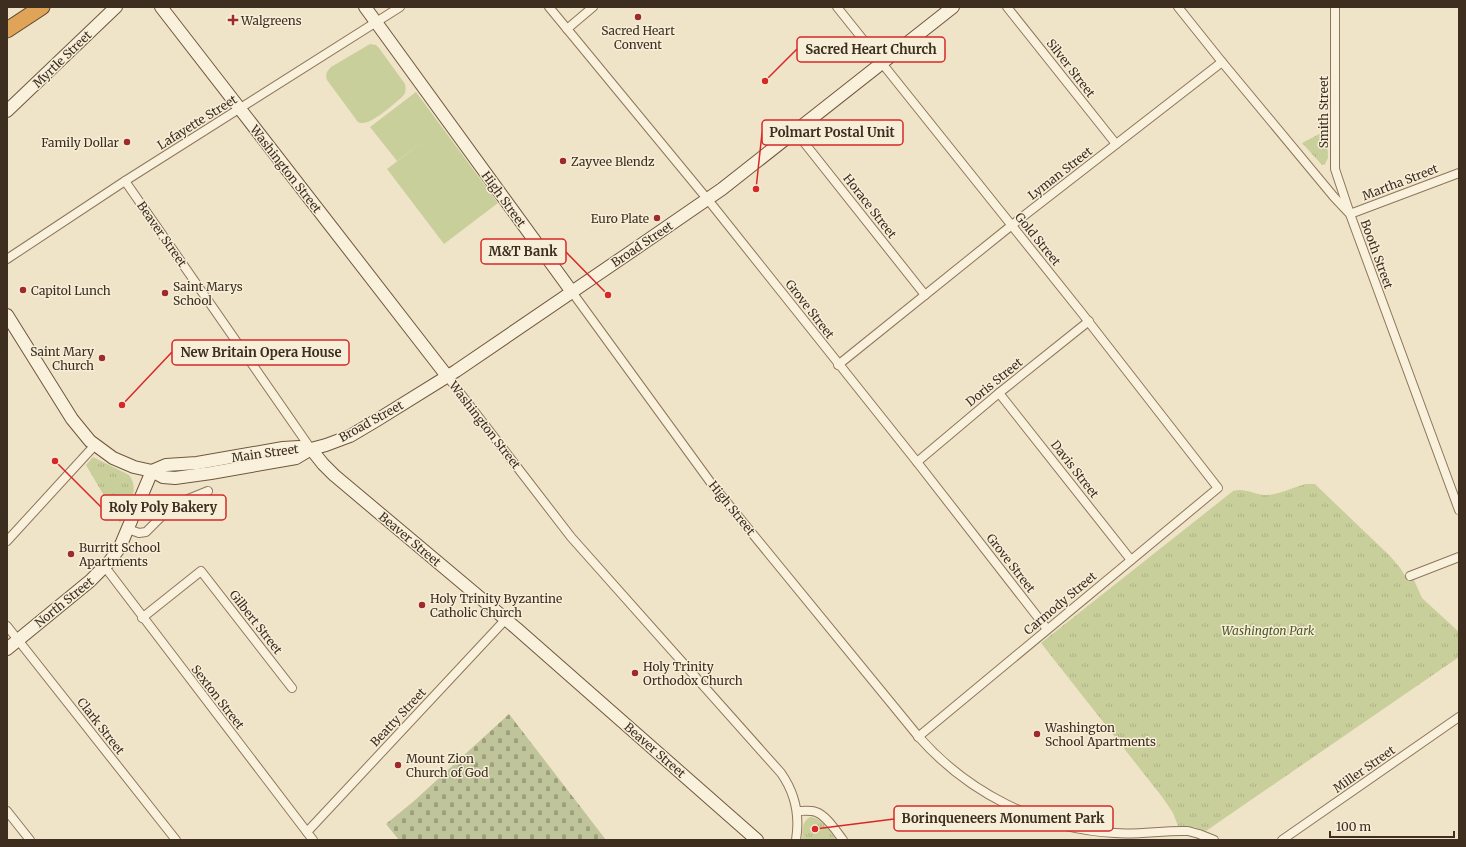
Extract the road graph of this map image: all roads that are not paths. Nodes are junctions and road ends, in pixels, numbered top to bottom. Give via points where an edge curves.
1 (42, 7) edge
2 (116, 7) edge
3 (162, 7) edge
4 (365, 7) edge
5 (400, 7) edge
6 (549, 7) edge
7 (593, 7) edge
8 (838, 7) edge
9 (953, 7) edge
10 (1007, 7) edge
11 (1178, 7) edge
12 (1335, 7) edge
13 (376, 22) junction
14 (567, 28) junction
15 (7, 30) edge
16 (882, 62) junction
17 (1222, 62) junction
18 (240, 108) junction
19 (7, 111) edge
20 (795, 131) junction
21 (1116, 144) junction
22 (1459, 173) edge
23 (125, 181) junction
24 (708, 199) junction
25 (1350, 214) junction
26 (1012, 225) junction
27 (7, 259) edge
28 (572, 292) junction
29 (926, 295) junction
30 (7, 315) edge
31 (1088, 321) junction
32 (838, 365) junction
33 (447, 376) junction
34 (999, 393) junction
35 (95, 445) junction
36 (311, 449) junction
37 (917, 462) junction
38 (152, 471) junction
39 (1218, 488) joint
40 (208, 491) dead end
41 (1459, 510) edge
42 (128, 529) junction
43 (7, 541) edge
44 (1459, 557) edge
45 (1131, 560) junction
46 (105, 567) junction
47 (1410, 576) dead end
48 (142, 618) junction
49 (506, 619) junction
50 (7, 626) edge
51 (1047, 629) junction
52 (18, 640) junction
53 (7, 649) edge
54 (292, 688) dead end
55 (1459, 717) edge
56 (918, 736) junction
57 (7, 811) edge
58 (796, 811) junction
59 (307, 832) junction
60 (30, 840) edge
61 (176, 840) edge
62 (313, 840) edge
63 (757, 840) edge
64 (796, 840) edge
65 (843, 840) edge
66 (1214, 840) edge
67 (1282, 840) edge

1 - 15 highway
2 - 19 main road, Myrtle Street
3 - 18 main road, Washington Street
4 - 13 main road, High Street
5 - 13 street, Lafayette Street
6 - 14 street, Grove Street
7 - 14 street
8 - 16 street, Gold Street
9 - 16 main road, Broad Street
10 - 21 street, Silver Street
11 - 17 street, Booth Street
12 - 25 street, Smith Street via 1335,169
13 - 18 street, Lafayette Street
13 - 28 main road, High Street
14 - 24 street, Grove Street
16 - 20 main road, Broad Street
16 - 26 street, Gold Street
17 - 21 street, Lyman Street
17 - 25 street, Booth Street
18 - 23 street, Lafayette Street
18 - 33 main road, Washington Street
20 - 24 main road, Broad Street
20 - 29 street, Horace Street
21 - 26 street, Lyman Street
22 - 25 street, Martha Street
23 - 27 street, Lafayette Street
23 - 36 street, Beaver Street
24 - 28 main road, Broad Street
24 - 32 street, Grove Street
25 - 41 street, Booth Street
26 - 29 street, Lyman Street
26 - 31 street, Gold Street
28 - 33 main road, Broad Street
28 - 56 street, High Street via 709,479
29 - 32 street, Lyman Street
30 - 35 main road, Main Street via 72,420
31 - 34 street, Doris Street
31 - 39 street, Gold Street
32 - 37 street, Grove Street
33 - 36 main road, Broad Street via 353,434
33 - 58 street, Washington Street via 572,537 774,763 790,786
34 - 37 street, Doris Street
34 - 45 street, Davis Street
35 - 38 main road, Main Street via 118,460
35 - 43 street
36 - 38 main road, Main Street via 290,459 194,476 168,478
36 - 49 main road, Beaver Street via 334,475
37 - 51 street, Grove Street
38 - 42 main road, North Street
39 - 45 street, Carmody Street
40 - 42 street via 173,506 146,532
42 - 46 main road, North Street via 118,551
44 - 47 street
45 - 51 street, Carmody Street
46 - 48 street, Sexton Street
46 - 52 main road, North Street
48 - 54 street, Gilbert Street via 201,571
48 - 59 street, Sexton Street
49 - 59 street, Beatty Street
49 - 63 main road, Beaver Street
50 - 52 street, Clark Street
51 - 56 street, Carmody Street
52 - 53 main road, North Street
52 - 61 street, Clark Street
55 - 67 street, Miller Street
56 - 66 street, High Street via 943,762 972,785 1000,802 1042,819 1102,832 1188,831
57 - 60 street
58 - 64 street, Washington Street
58 - 65 street via 820,814
59 - 62 street, Sexton Street

